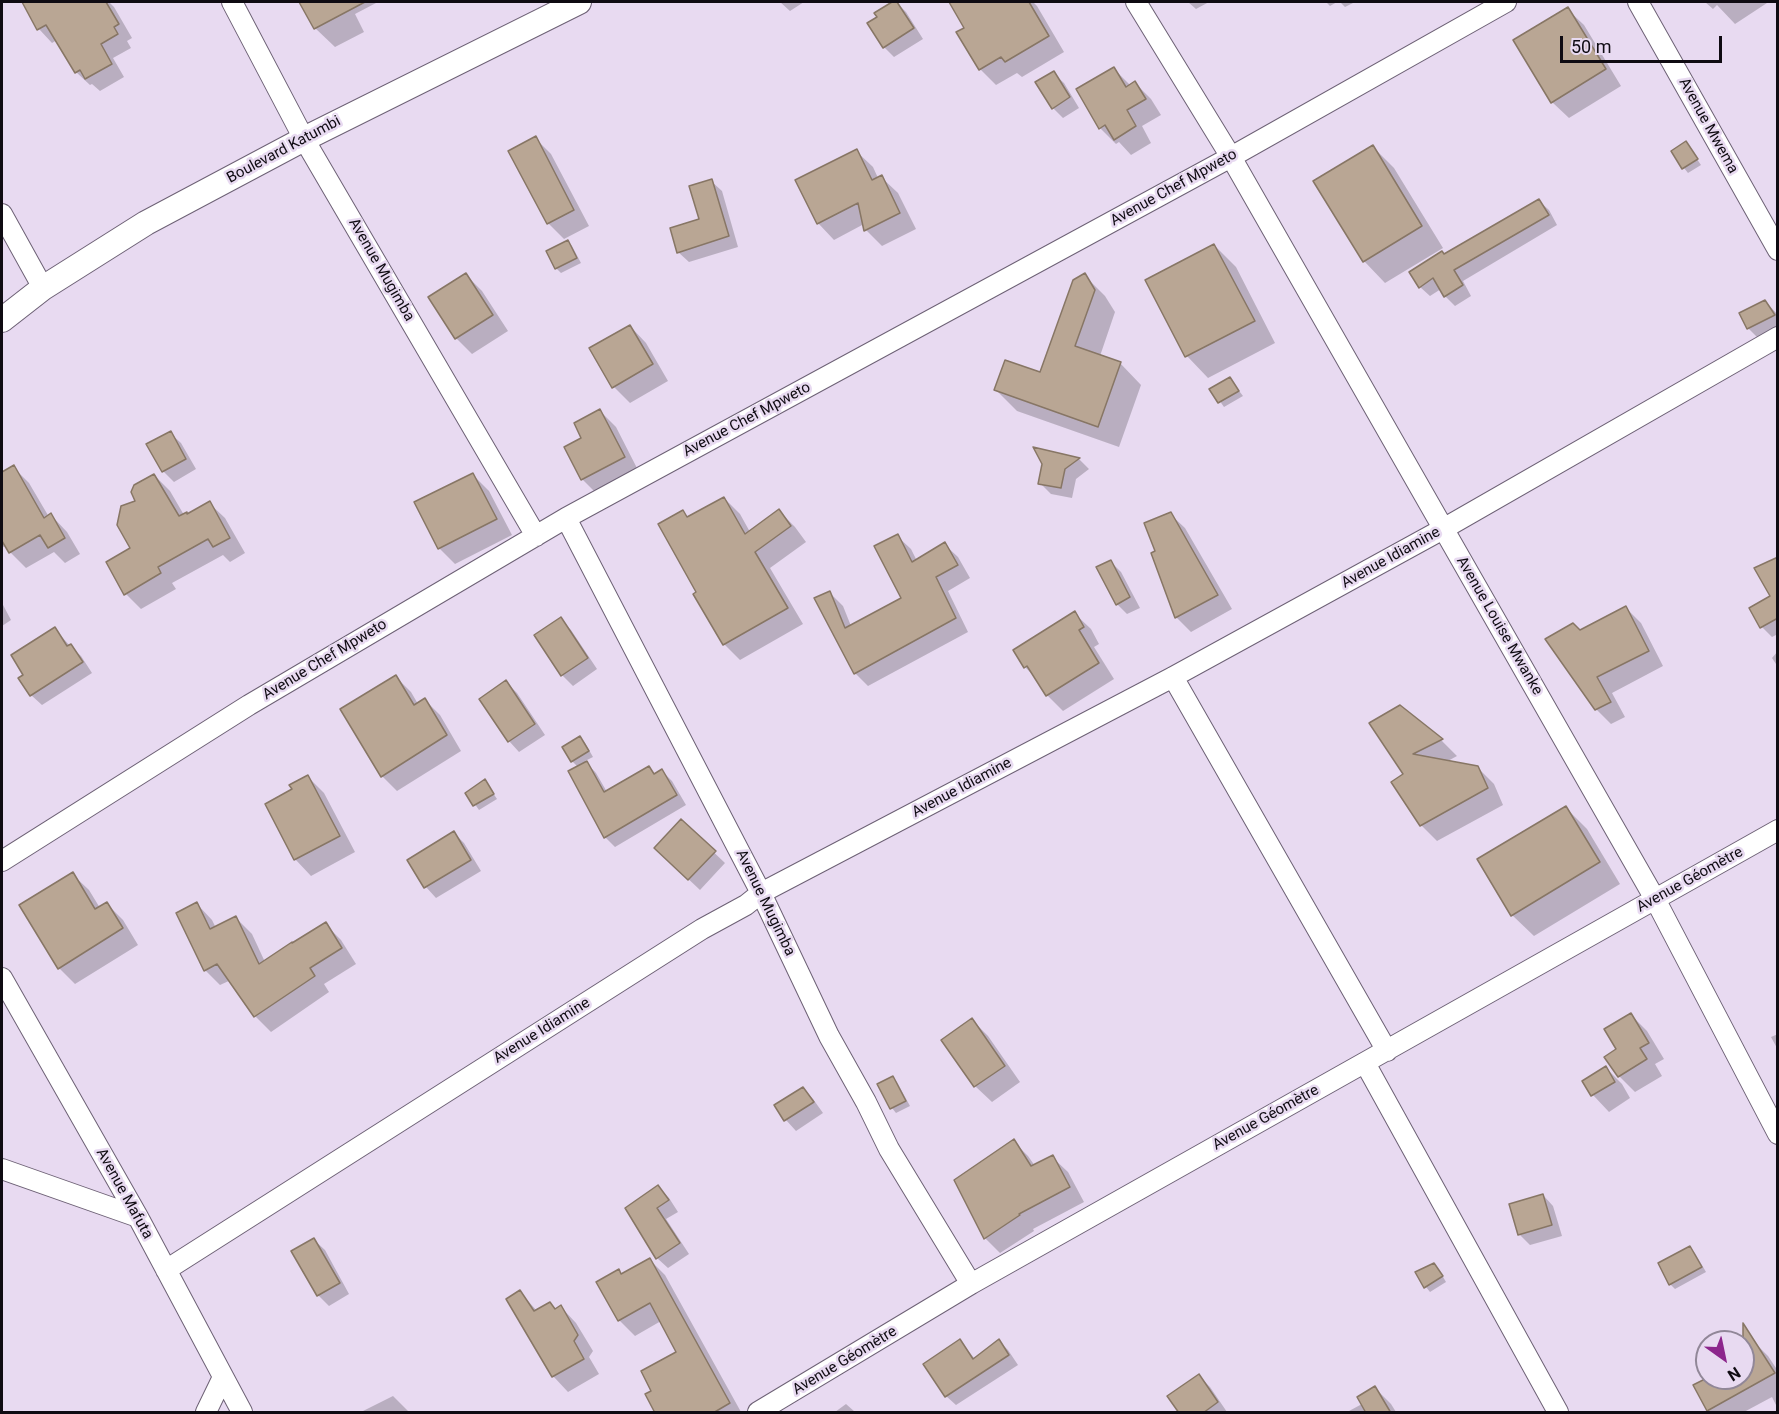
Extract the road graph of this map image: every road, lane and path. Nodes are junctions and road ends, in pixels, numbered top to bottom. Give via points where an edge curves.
1 (232, 2) edge
2 (579, 2) edge
3 (1136, 2) edge
4 (1506, 2) edge
5 (1638, 2) edge
6 (304, 139) junction
7 (1231, 158) junction
8 (2, 214) edge
9 (1778, 250) edge
10 (43, 288) junction
11 (2, 320) edge
12 (1778, 337) edge
13 (566, 518) junction
14 (1443, 529) junction
15 (536, 536) junction
16 (1173, 677) junction
17 (1778, 830) edge
18 (2, 861) edge
19 (761, 893) junction
20 (1655, 899) junction
21 (2, 978) edge
22 (1387, 1051) junction
23 (1365, 1063) junction
24 (1778, 1134) edge
25 (2, 1169) edge
26 (138, 1217) junction
27 (166, 1270) junction
28 (971, 1284) junction
29 (223, 1377) junction
30 (206, 1413) edge
31 (242, 1413) edge
32 (758, 1413) edge
33 (1558, 1413) edge

1 - 6 street, Avenue Mugimba
2 - 6 street, Boulevard Katumbi
3 - 7 street, Avenue Louise Mwanke
4 - 7 street, Avenue Chef Mpweto
5 - 9 street, Avenue Mwema
6 - 10 street, Boulevard Katumbi via 146,223
6 - 15 street, Avenue Mugimba
7 - 13 street, Avenue Chef Mpweto
7 - 14 street, Avenue Louise Mwanke
8 - 10 street
10 - 11 street, Boulevard Katumbi
12 - 14 street, Avenue Idiamine
13 - 15 street, Avenue Chef Mpweto
13 - 19 street, Avenue Mugimba
14 - 16 street, Avenue Idiamine
14 - 20 street, Avenue Louise Mwanke
15 - 18 street, Avenue Chef Mpweto via 249,705
16 - 19 street, Avenue Idiamine
16 - 22 street
17 - 20 street, Avenue Géomètre
19 - 27 street, Avenue Idiamine
19 - 28 street, Avenue Mugimba via 829,1036 889,1149
20 - 22 street, Avenue Géomètre
20 - 24 street, Avenue Louise Mwanke
21 - 26 street, Avenue Mafuta
22 - 23 street, Avenue Géomètre
23 - 28 street, Avenue Géomètre
23 - 33 street
25 - 26 street
26 - 27 street, Avenue Mafuta
27 - 29 street, Avenue Mafuta
28 - 32 street, Avenue Géomètre
29 - 30 street
29 - 31 street, Avenue Mafuta

